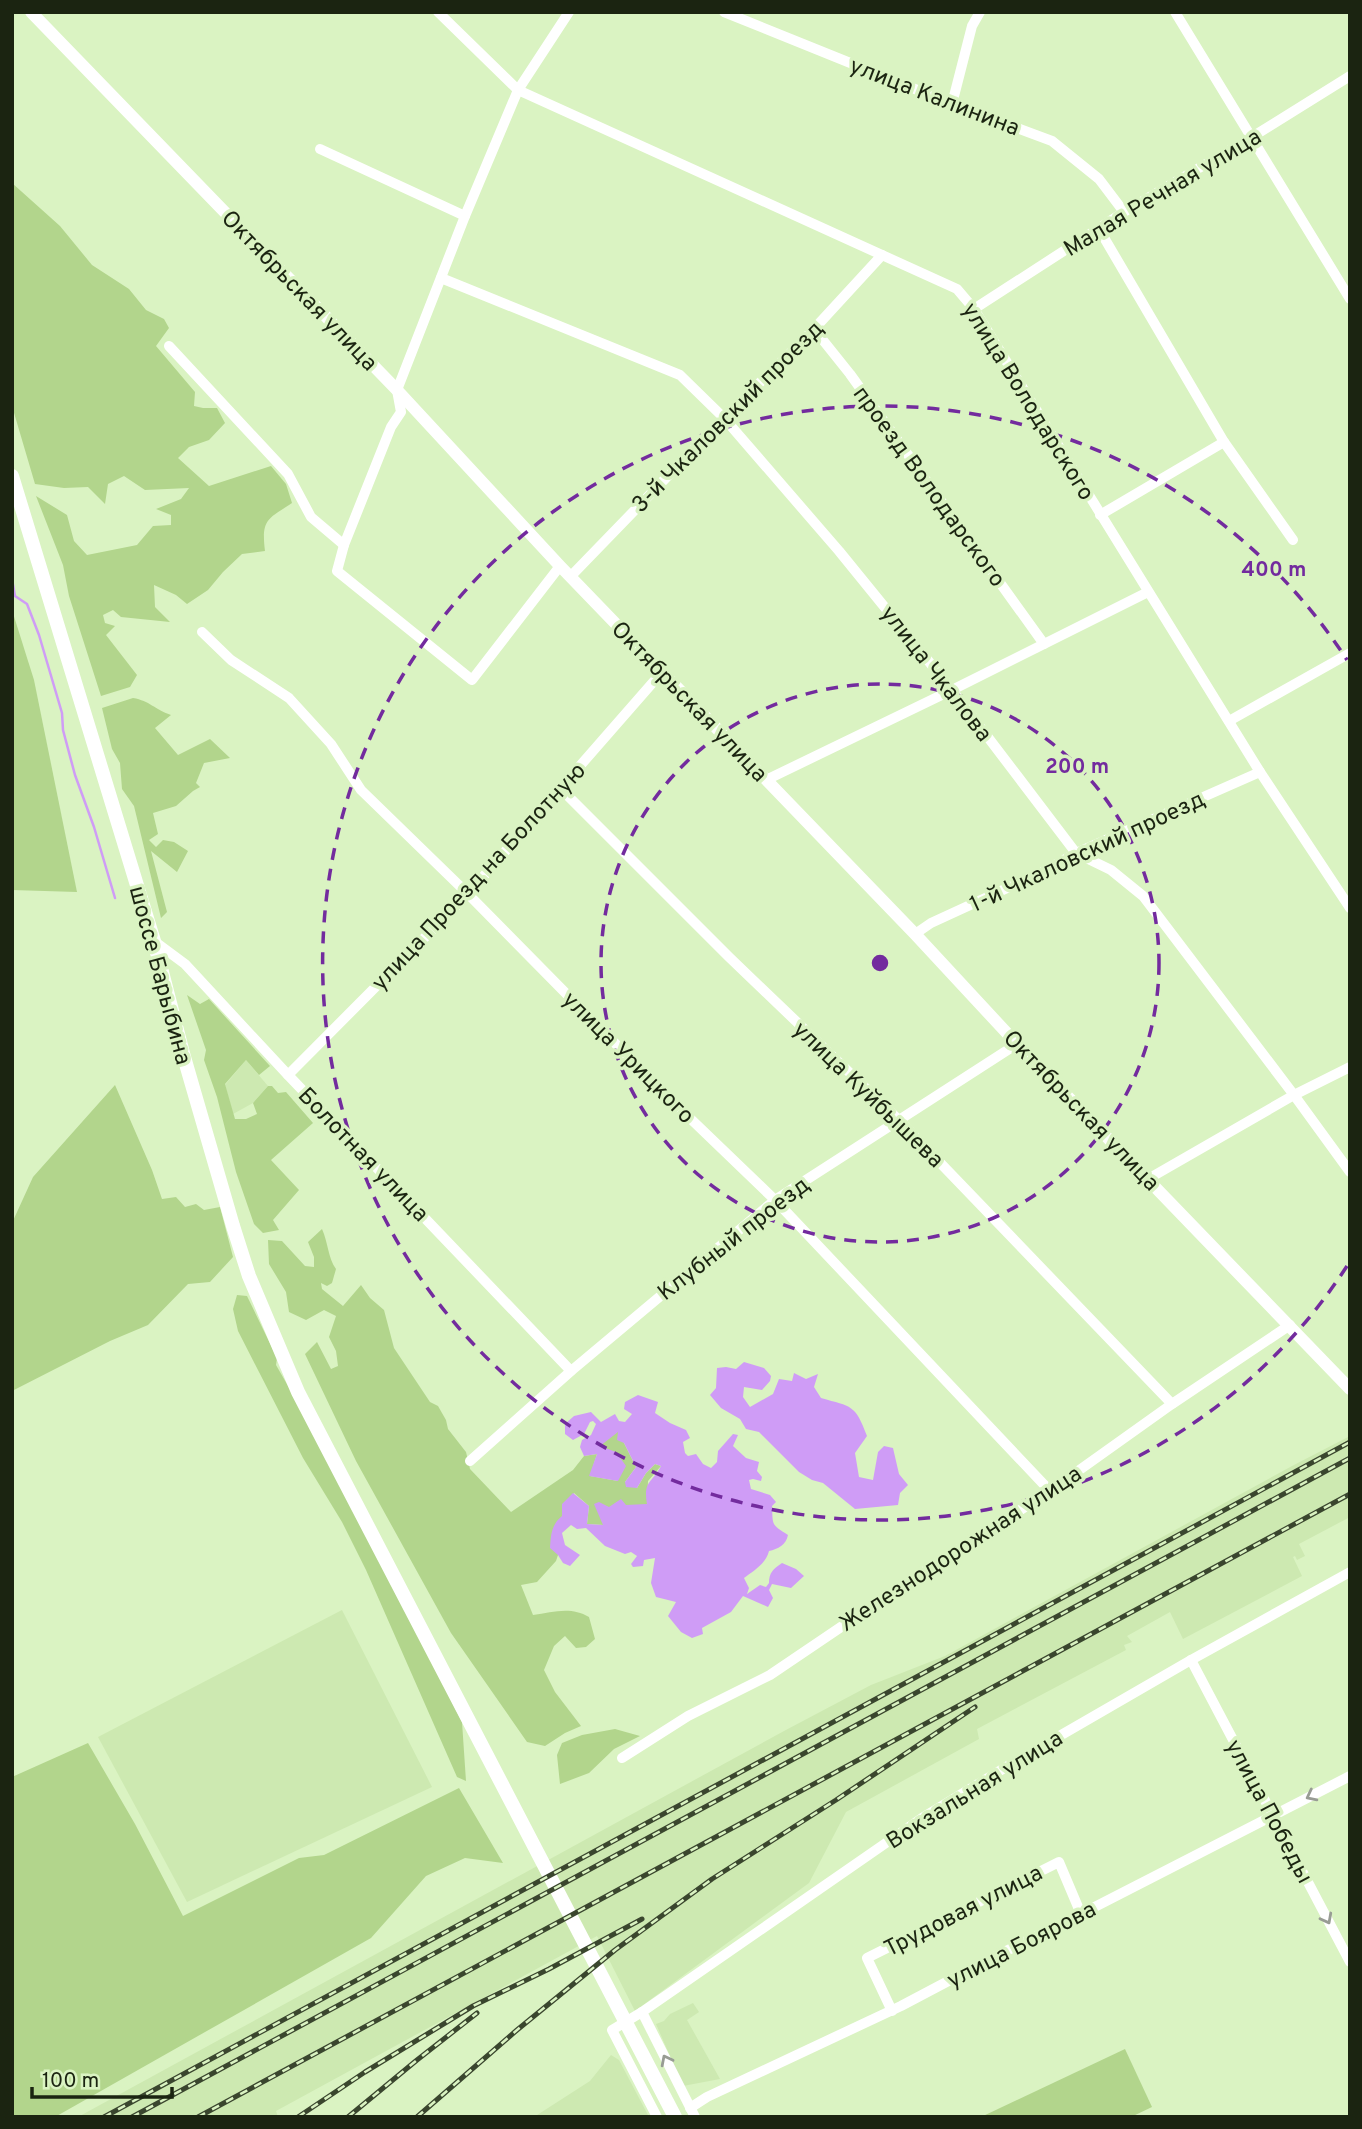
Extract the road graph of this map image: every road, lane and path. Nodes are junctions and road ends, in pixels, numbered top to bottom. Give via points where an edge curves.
1 (31, 12) edge
2 (438, 12) edge
3 (569, 12) edge
4 (724, 12) edge
5 (979, 12) edge
6 (1175, 12) edge
7 (1350, 76) edge
8 (518, 90) junction
9 (952, 104) junction
10 (1252, 137) junction
11 (320, 149) dead end
12 (1124, 212) junction
13 (465, 216) junction
14 (1099, 229) junction
15 (882, 255) junction
16 (441, 278) junction
17 (1350, 299) edge
18 (974, 309) junction
19 (814, 329) junction
20 (169, 346) dead end
21 (397, 390) junction
22 (724, 418) junction
23 (1224, 442) junction
24 (12, 476) edge
25 (1100, 514) junction
26 (1293, 540) dead end
27 (344, 545) junction
28 (560, 566) junction
29 (571, 576) junction
30 (1148, 592) junction
31 (202, 632) dead end
32 (1044, 644) junction
33 (1350, 653) edge
34 (662, 672) junction
35 (953, 690) junction
36 (1229, 721) junction
37 (1260, 772) junction
38 (766, 780) junction
39 (561, 789) junction
40 (1076, 853) junction
41 (468, 894) junction
42 (1350, 908) edge
43 (915, 934) junction
44 (154, 941) junction
45 (1017, 1044) junction
46 (1350, 1067) edge
47 (288, 1075) junction
48 (1294, 1095) junction
49 (898, 1119) junction
50 (1350, 1172) edge
51 (1148, 1179) junction
52 (775, 1200) junction
53 (1290, 1325) junction
54 (571, 1371) junction
55 (1350, 1389) edge
56 (1172, 1404) junction
57 (470, 1461) dead end
58 (1050, 1491) junction
59 (1350, 1572) edge
60 (1191, 1660) junction
61 (622, 1758) dead end
62 (1350, 1776) edge
63 (1273, 1815) junction
64 (1081, 1914) junction
65 (1350, 1962) edge
66 (892, 2011) junction
67 (642, 2012) junction
68 (693, 2112) edge
69 (657, 2117) edge
70 (675, 2117) edge

1 - 21 street, Октябрьская улица
2 - 8 street, улица Володарского
3 - 8 street
4 - 9 street, улица Калинина
5 - 9 street
6 - 10 street
7 - 10 street, Малая Речная улица
8 - 13 street
8 - 15 street, улица Володарского
9 - 12 street, улица Калинина via 1052,141 1099,178
10 - 12 street, Малая Речная улица
10 - 17 street
11 - 13 street
12 - 14 street, Малая Речная улица
13 - 16 street
14 - 18 street, Малая Речная улица
14 - 23 street
15 - 18 street, улица Володарского via 957,289
15 - 19 street, 3-й Чкаловский проезд
16 - 21 street
16 - 22 street, улица Чкалова via 680,375
18 - 25 street, улица Володарского
19 - 22 street, 3-й Чкаловский проезд
19 - 32 street, проезд Володарского
20 - 27 street via 288,474 312,517
21 - 27 street via 401,412
21 - 28 street, Октябрьская улица
22 - 29 street, 3-й Чкаловский проезд
22 - 35 street, улица Чкалова
23 - 25 street
23 - 26 street
24 - 44 main road, шоссе Барыбина
25 - 30 street, улица Володарского
27 - 28 street via 337,571 472,680
28 - 29 street, Октябрьская улица
29 - 34 street, Октябрьская улица
30 - 32 street
30 - 36 street, улица Володарского
31 - 41 street, улица Урицкого via 231,660 289,698 331,744 360,790
32 - 35 street
33 - 36 street
34 - 38 street, Октябрьская улица
34 - 39 street, улица Проезд на Болотную
35 - 38 street
35 - 40 street, улица Чкалова
36 - 37 street, улица Володарского
37 - 40 street, 1-й Чкаловский проезд
37 - 42 street, улица Володарского
38 - 43 street, Октябрьская улица
39 - 41 street, улица Проезд на Болотную
39 - 49 street, улица Куйбышева
40 - 43 street, 1-й Чкаловский проезд
40 - 48 street, улица Чкалова via 1111,870 1143,896
41 - 47 street, улица Проезд на Болотную
41 - 52 street, улица Урицкого
43 - 45 street, Октябрьская улица
44 - 47 street, Болотная улица via 184,964
44 - 70 main road, шоссе Барыбина via 249,1276 298,1392
45 - 49 street, Клубный проезд
45 - 51 street, Октябрьская улица
46 - 48 street
47 - 54 street, Болотная улица
48 - 50 street, улица Чкалова
48 - 51 street
49 - 52 street, Клубный проезд
49 - 56 street, улица Куйбышева
51 - 53 street, Октябрьская улица
52 - 54 street, Клубный проезд
52 - 58 street, улица Урицкого
53 - 55 street, Октябрьская улица
53 - 56 street, Железнодорожная улица
54 - 57 street, Клубный проезд
56 - 58 street, Железнодорожная улица
58 - 61 street, Железнодорожная улица via 770,1675 688,1716
59 - 60 street, Вокзальная улица
60 - 63 street, улица Победы
60 - 67 street, Вокзальная улица via 922,1818
62 -> 63 street, улица Боярова
63 - 64 street, улица Боярова
63 -> 65 street, улица Победы
64 - 66 street, улица Боярова
64 - 66 street, Трудовая улица via 1059,1862 867,1958
66 - 68 street, улица Боярова via 707,2097
68 -> 67 street
67 - 69 street, Вокзальная улица via 612,2029

